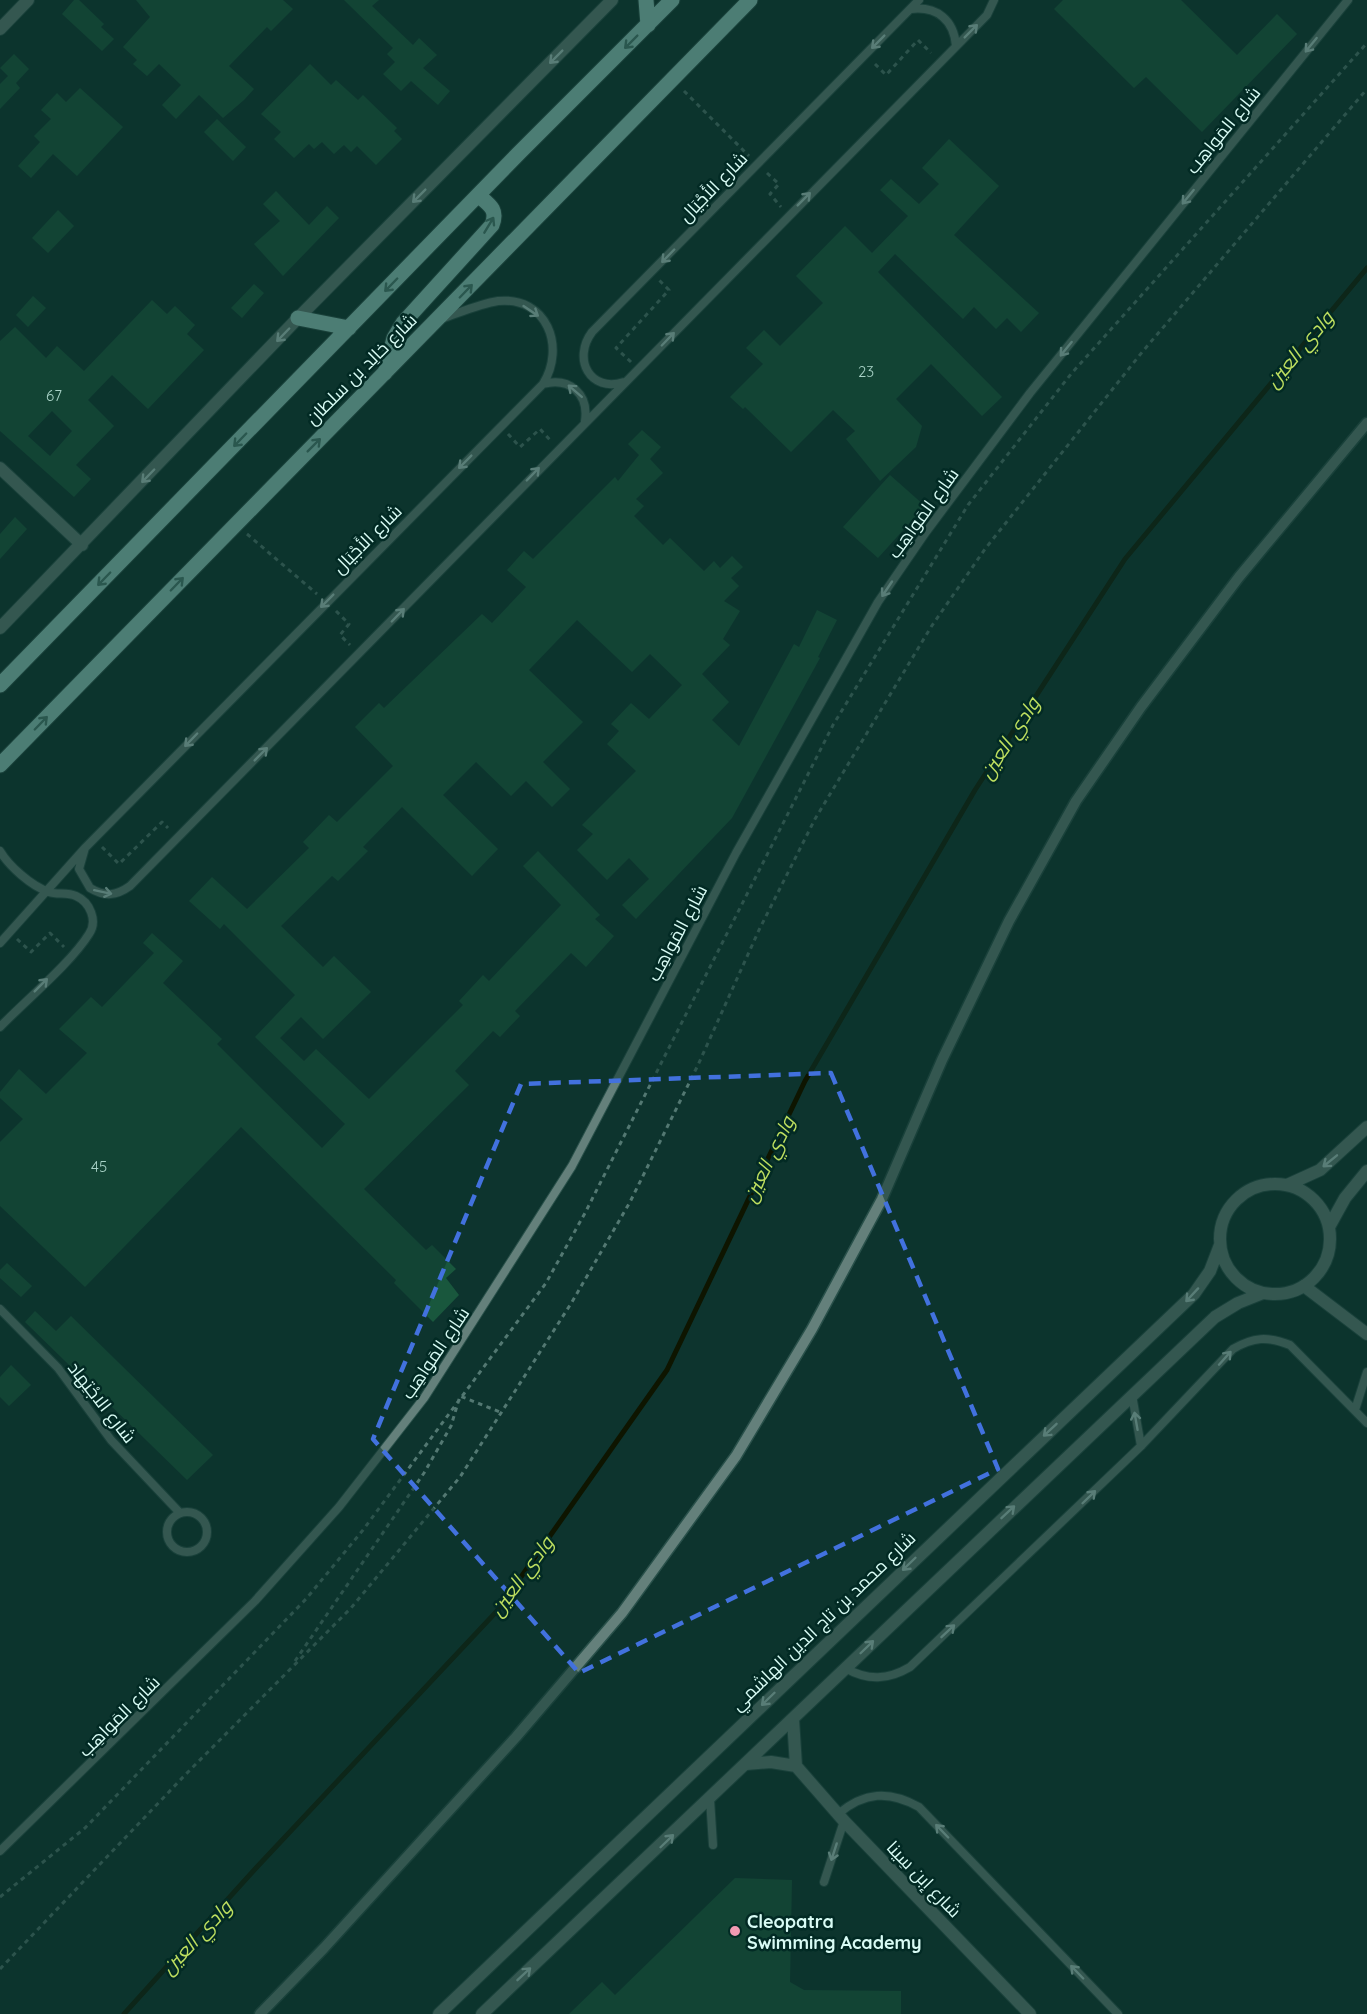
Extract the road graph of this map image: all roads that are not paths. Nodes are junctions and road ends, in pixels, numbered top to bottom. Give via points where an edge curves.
1 (28, 0) edge
2 (612, 0) edge
3 (646, 0) edge
4 (672, 0) edge
5 (750, 0) edge
6 (919, 0) edge
7 (994, 0) edge
8 (1348, 0) edge
9 (911, 9) junction
10 (648, 25) junction
11 (0, 29) edge
12 (956, 46) junction
13 (478, 196) junction
14 (298, 318) junction
15 (436, 321) junction
16 (349, 328) junction
17 (385, 372) junction
18 (627, 381) junction
19 (543, 384) junction
20 (585, 421) junction
21 (1367, 423) edge
22 (0, 468) edge
23 (82, 545) junction
24 (0, 628) edge
25 (0, 685) edge
26 (0, 766) edge
27 (85, 848) junction
28 (0, 851) edge
29 (48, 892) junction
30 (0, 943) edge
31 (0, 1027) edge
32 (1367, 1127) edge
33 (1367, 1171) edge
34 (1287, 1185) junction
35 (1329, 1227) junction
36 (1220, 1245) junction
37 (1304, 1286) junction
38 (1263, 1293) junction
39 (0, 1309) edge
40 (1367, 1334) edge
41 (1367, 1372) edge
42 (1132, 1395) junction
43 (1355, 1410) junction
44 (1367, 1423) edge
45 (1141, 1446) junction
46 (180, 1513) junction
47 (845, 1668) junction
48 (793, 1719) junction
49 (746, 1764) junction
50 (796, 1766) junction
51 (710, 1799) junction
52 (841, 1818) junction
53 (713, 1845) dead end
54 (0, 1851) edge
55 (824, 1882) dead end
56 (260, 2014) edge
57 (439, 2014) edge
58 (482, 2014) edge
59 (1030, 2014) edge
60 (1118, 2014) edge

1 - 11 street
2 -> 14 street
3 - 10 main road
4 - 10 main road, شارع خالِد بن سلطان
15 -> 5 main road, شارع خالِد بن سلطان
6 - 9 lane, شارع الأَجْيَال
12 -> 7 lane via 987,15
8 -> 54 lane, شارع المَواهِب via 1030,393 878,602 736,853 572,1166 424,1398 339,1507 255,1601
9 - 12 lane via 930,9 946,19
9 -> 18 lane, شارع الأَجْيَال via 592,332 582,351 583,362 596,380 606,384
10 -> 13 main road, شارع خالِد بن سلطان
18 -> 12 lane
13 -> 16 main road, شارع خالِد بن سلطان
17 -> 13 main road via 394,338 403,323 492,225 492,206
14 - 16 main road
14 -> 23 street
15 - 17 main road, شارع خالِد بن سلطان
15 -> 19 lane, شارع الأَجْيَال via 499,301 527,306 543,320 553,339 552,367
16 -> 25 main road, شارع خالِد بن سلطان
26 -> 17 main road, شارع خالِد بن سلطان
18 - 20 lane
20 -> 19 lane via 587,412 580,393 563,382
19 -> 27 lane, شارع الأَجْيَال
27 -> 20 lane via 80,858 83,880 99,893 110,895 130,886
21 - 56 street via 1239,577 1076,801 1009,921 942,1060 882,1199 812,1329 736,1456 622,1613 516,1737
22 - 23 street
23 - 24 street
27 - 29 lane, شارع الأَجْيَال
28 - 29 lane via 15,870
29 - 30 lane, شارع الأَجْيَال
31 -> 29 lane via 90,933 93,920 89,908 74,895
32 -> 34 street via 1320,1170
33 - 35 street via 1345,1198
34 - 35 street via 1318,1204
34 - 36 street via 1261,1186 1238,1198 1223,1219
35 - 37 street via 1329,1254 1315,1278
36 - 38 street via 1229,1271 1250,1289
36 -> 57 street, شارع محمد بن تاج الدين الهاشمي via 1210,1271 1194,1294
37 - 38 street via 1284,1293
37 - 40 street
38 - 42 street via 1238,1302 1215,1317
39 - 46 lane, شارع الاجْتِهاد via 58,1368 111,1440
41 - 43 lane
45 -> 42 lane
47 -> 42 street
43 - 44 lane
45 -> 43 lane via 1233,1349 1261,1338 1290,1346
47 -> 45 lane via 871,1678 898,1674 910,1667
46 - 46 lane, شارع الاجْتِهاد via 167,1526 170,1544 176,1550 194,1551 207,1539 205,1521 198,1514
47 - 48 street
48 - 49 street
48 - 50 street
49 - 50 street
49 - 51 street
50 - 52 street, شارع إبن سِينا
51 - 53 lane
58 -> 51 street
52 -> 55 lane
52 - 59 street, شارع إبن سِينا
60 -> 52 lane via 919,1807 903,1798 877,1795 851,1803

